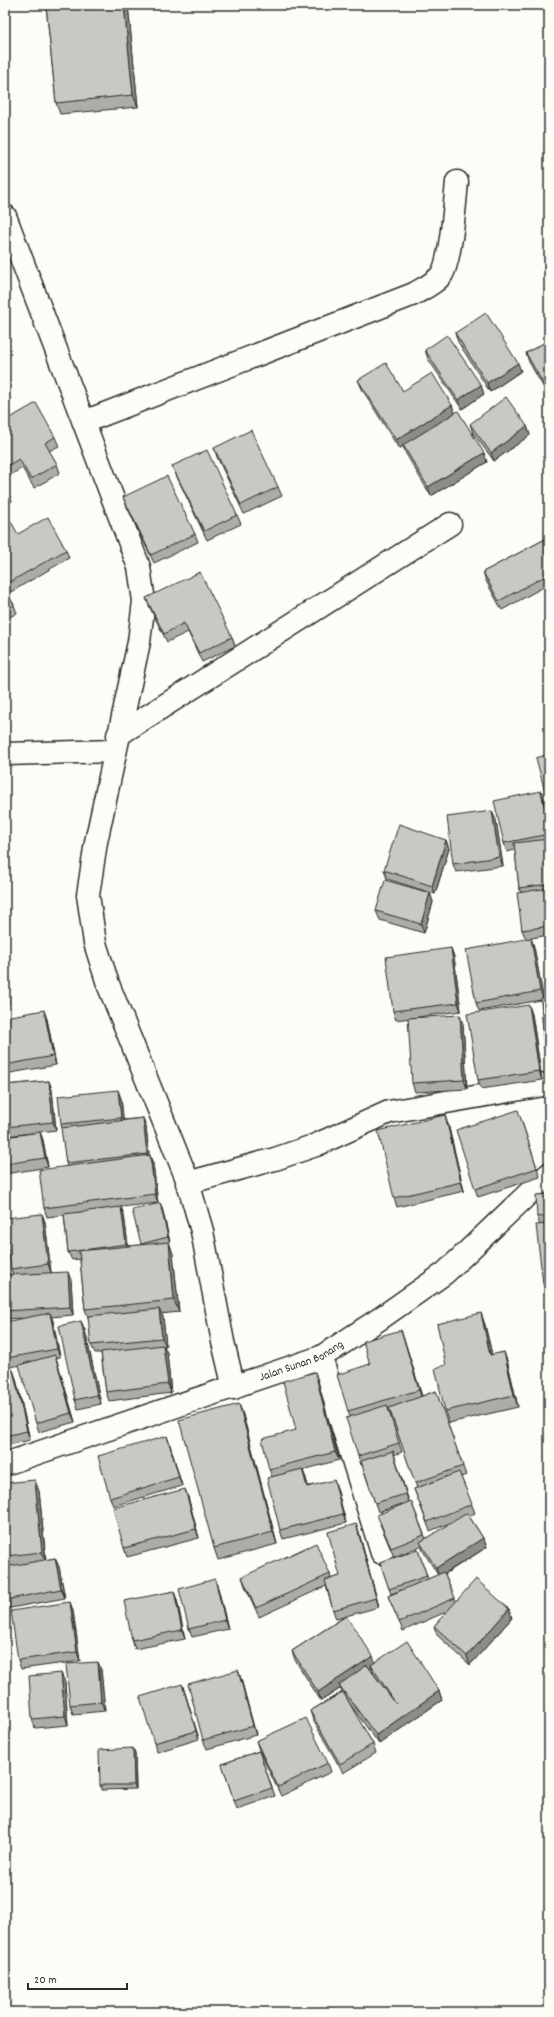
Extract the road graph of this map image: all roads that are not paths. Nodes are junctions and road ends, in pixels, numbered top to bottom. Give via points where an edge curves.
1 (457, 182) dead end
2 (5, 216) edge
3 (84, 422) junction
4 (450, 524) dead end
5 (116, 743) junction
6 (5, 754) edge
7 (549, 1084) edge
8 (549, 1174) edge
9 (187, 1183) junction
10 (321, 1357) junction
11 (234, 1388) junction
12 (5, 1464) edge
13 (382, 1553) dead end

1 - 3 street via 447,261 441,275 429,285 406,297
2 - 3 street
3 - 5 street via 139,567 144,601 139,642
4 - 5 street
5 - 6 street
5 - 9 street via 88,895 94,942 108,984
7 - 9 street via 389,1112 316,1145
8 - 10 street, Jalan Sunan Bonang via 445,1273
9 - 11 street via 202,1231
10 - 11 street, Jalan Sunan Bonang
10 - 13 street
11 - 12 street, Jalan Sunan Bonang

